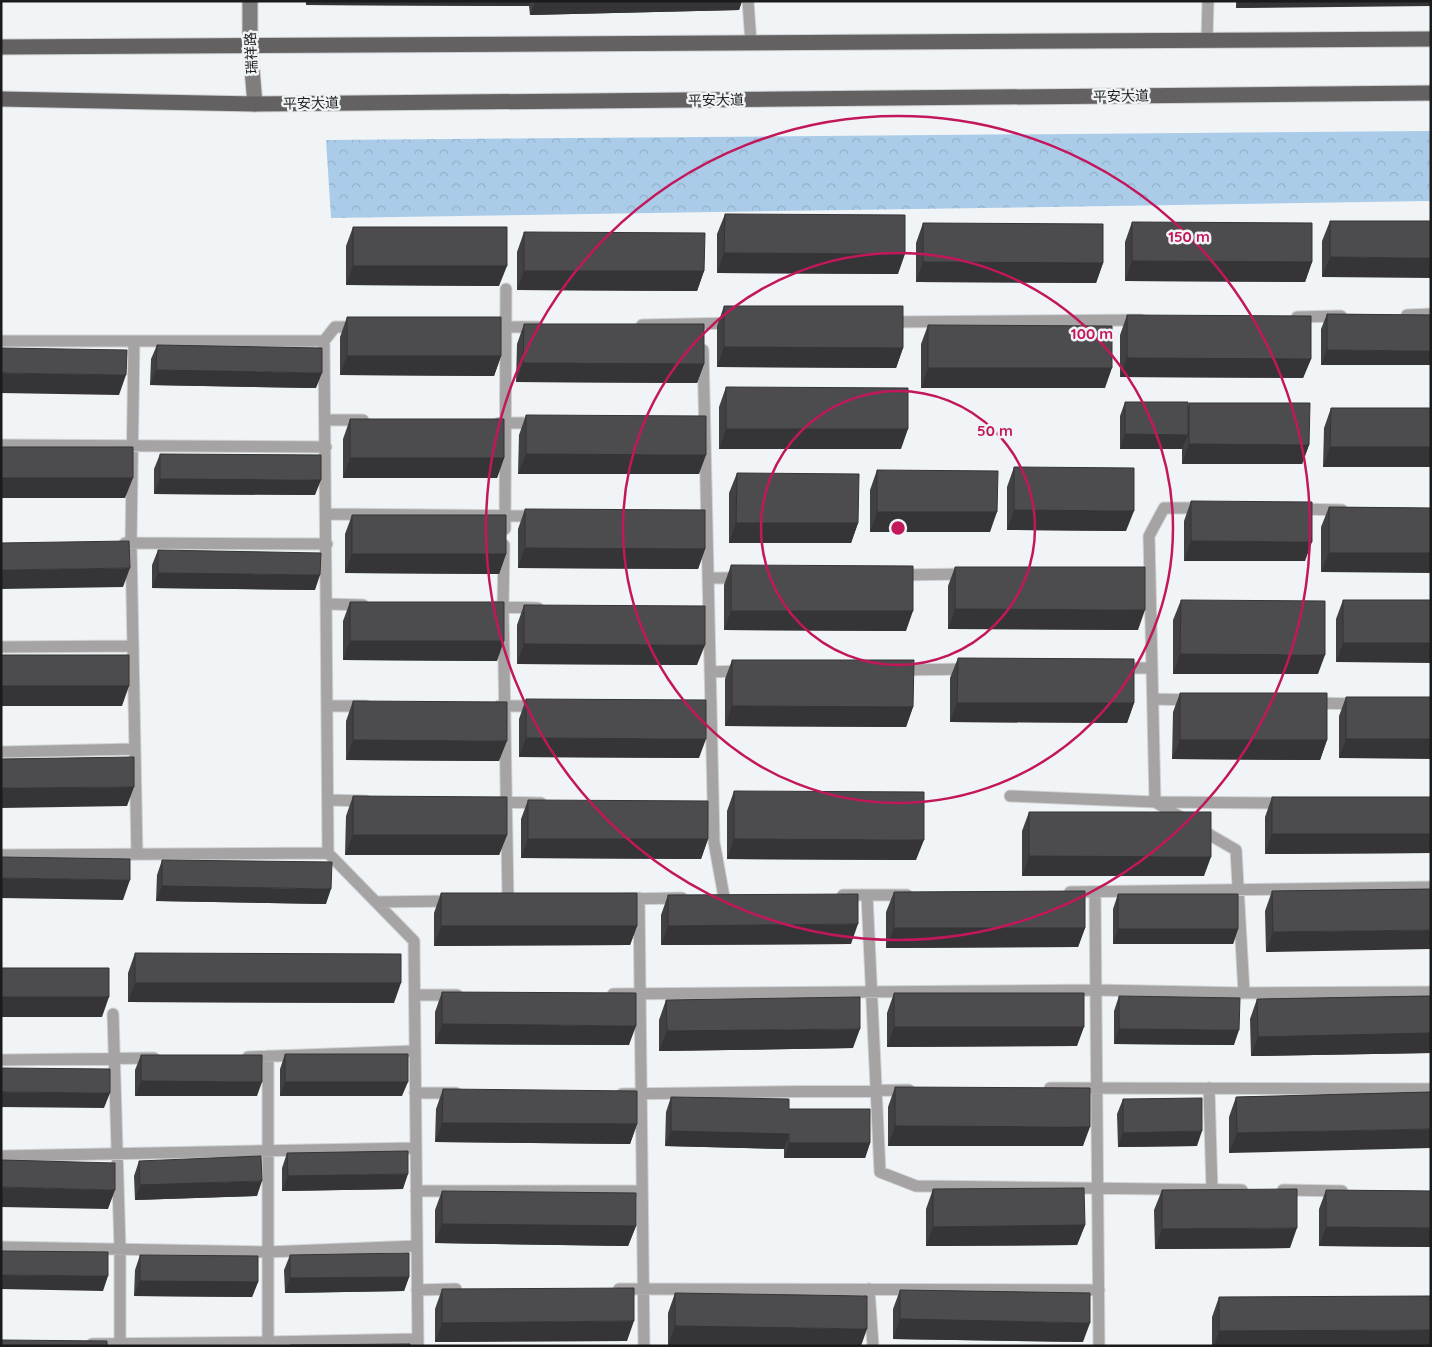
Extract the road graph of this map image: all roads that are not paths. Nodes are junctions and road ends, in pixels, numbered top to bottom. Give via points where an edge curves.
1 (250, 1) edge
2 (748, 1) edge
3 (1208, 1) edge
4 (1431, 39) edge
5 (1207, 40) junction
6 (751, 43) junction
7 (250, 46) junction
8 (1, 47) edge
9 (1431, 93) edge
10 (1, 99) edge
11 (255, 104) junction
12 (506, 289) dead end
13 (1431, 314) edge
14 (1392, 315) edge
15 (1353, 316) edge
16 (1284, 317) edge
17 (1148, 320) edge
18 (881, 322) edge
19 (742, 323) edge
20 (634, 325) edge
21 (373, 327) edge
22 (478, 327) edge
23 (506, 327) junction
24 (545, 327) edge
25 (703, 333) junction
26 (134, 340) junction
27 (324, 340) junction
28 (1, 342) edge
29 (325, 420) junction
30 (372, 420) edge
31 (486, 422) edge
32 (506, 423) junction
33 (545, 424) edge
34 (1, 445) edge
35 (132, 446) junction
36 (326, 447) junction
37 (1214, 508) edge
38 (1283, 509) edge
39 (1352, 510) edge
40 (326, 514) junction
41 (505, 515) junction
42 (553, 516) edge
43 (111, 544) edge
44 (131, 544) junction
45 (327, 544) junction
46 (973, 574) edge
47 (885, 575) edge
48 (757, 577) edge
49 (708, 578) junction
50 (327, 604) junction
51 (376, 605) edge
52 (484, 607) edge
53 (503, 607) junction
54 (552, 608) edge
55 (133, 646) junction
56 (1, 647) edge
57 (1113, 668) edge
58 (1152, 668) junction
59 (985, 669) edge
60 (887, 670) edge
61 (750, 671) edge
62 (710, 672) junction
63 (1153, 699) junction
64 (1202, 700) edge
65 (1302, 703) edge
66 (1371, 704) edge
67 (327, 706) junction
68 (377, 706) edge
69 (485, 706) edge
70 (505, 706) junction
71 (554, 706) edge
72 (135, 748) junction
73 (1, 752) edge
74 (1010, 796) dead end
75 (328, 800) junction
76 (378, 801) edge
77 (487, 802) edge
78 (507, 802) junction
79 (1155, 802) junction
80 (556, 803) edge
81 (1293, 804) edge
82 (328, 853) junction
83 (137, 854) junction
84 (1, 855) edge
85 (1431, 887) edge
86 (1239, 890) junction
87 (1055, 892) edge
88 (1094, 892) junction
89 (917, 894) edge
90 (867, 895) junction
91 (829, 896) edge
92 (724, 897) edge
93 (639, 898) junction
94 (695, 898) edge
95 (611, 899) edge
96 (508, 900) edge
97 (461, 901) edge
98 (376, 902) junction
99 (1096, 990) junction
100 (871, 992) junction
101 (1431, 992) edge
102 (640, 993) junction
103 (1244, 993) junction
104 (601, 994) edge
105 (415, 995) junction
106 (464, 995) edge
107 (113, 1014) dead end
108 (415, 1051) junction
109 (268, 1056) junction
110 (240, 1057) edge
111 (168, 1058) edge
112 (114, 1059) junction
113 (1, 1060) edge
114 (1039, 1088) edge
115 (1097, 1088) junction
116 (1209, 1088) junction
117 (876, 1090) junction
118 (924, 1090) edge
119 (1431, 1090) edge
120 (415, 1093) junction
121 (464, 1093) edge
122 (612, 1094) edge
123 (641, 1095) junction
124 (416, 1148) junction
125 (268, 1151) junction
126 (117, 1155) junction
127 (1, 1156) edge
128 (1098, 1188) junction
129 (1212, 1190) junction
130 (1252, 1190) edge
131 (1271, 1190) edge
132 (416, 1191) junction
133 (642, 1191) junction
134 (1351, 1191) edge
135 (417, 1246) junction
136 (1, 1247) edge
137 (120, 1249) junction
138 (268, 1252) junction
139 (643, 1288) junction
140 (466, 1289) edge
141 (604, 1289) edge
142 (869, 1289) junction
143 (417, 1290) junction
144 (1099, 1290) junction
145 (418, 1342) edge
146 (80, 1344) edge
147 (268, 1344) edge
148 (120, 1345) edge
149 (644, 1346) edge
150 (873, 1346) edge
151 (1099, 1346) edge

1 - 7 street, 瑞祥路
2 - 6 lane
3 - 5 lane
4 - 5 main road
5 - 6 main road
6 - 7 main road
7 - 8 main road
7 - 11 street, 瑞祥路
9 - 11 main road, 平安大道
10 - 11 main road, 平安大道
12 - 23 lane
13 - 14 lane
15 - 16 lane
17 - 18 lane
19 - 25 lane
20 - 25 lane
21 - 27 lane via 335,327
22 - 23 lane
23 - 24 lane
23 - 32 lane
25 - 49 lane via 700,426 702,517
26 - 27 lane
26 - 28 lane
26 - 35 lane
27 - 29 lane
29 - 30 lane
29 - 36 lane
31 - 32 lane
32 - 33 lane
32 - 41 lane
34 - 35 lane
35 - 36 lane
35 - 44 lane
36 - 40 lane
37 - 58 lane via 1164,508 1149,536 1145,571
38 - 39 lane
40 - 41 lane
40 - 45 lane
41 - 42 lane
41 - 53 lane
43 - 44 lane
44 - 45 lane
44 - 55 lane
45 - 50 lane
46 - 47 lane
48 - 49 lane
49 - 62 lane via 704,610
50 - 51 lane
50 - 67 lane
52 - 53 lane
53 - 54 lane
53 - 70 lane
55 - 56 lane
55 - 72 lane
57 - 58 lane
58 - 63 lane
59 - 60 lane
61 - 62 lane
62 - 92 lane via 706,706 709,805
63 - 64 lane
63 - 79 lane
65 - 66 lane
67 - 68 lane
67 - 75 lane
69 - 70 lane
70 - 71 lane
70 - 78 lane
72 - 73 lane
72 - 83 lane
74 - 79 lane
75 - 76 lane
75 - 82 lane
77 - 78 lane
78 - 80 lane
78 - 96 lane
79 - 81 lane
79 - 86 lane via 1236,850
82 - 83 lane
82 - 98 lane
83 - 84 lane
85 - 86 lane
86 - 88 lane
86 - 103 lane
87 - 88 lane
88 - 99 lane
89 - 90 lane
90 - 91 lane
90 - 100 lane
93 - 94 lane
93 - 95 lane
93 - 102 lane
97 - 98 lane
98 - 105 lane via 414,941
99 - 100 lane
99 - 103 lane
99 - 115 lane
100 - 102 lane
100 - 117 lane
101 - 103 lane
102 - 104 lane
102 - 123 lane
105 - 106 lane
105 - 108 lane
107 - 112 lane
108 - 109 lane
108 - 120 lane
109 - 110 lane
109 - 125 lane
111 - 112 lane
112 - 113 lane
112 - 126 lane
114 - 115 lane
115 - 116 lane
115 - 128 lane
116 - 119 lane
116 - 129 lane
117 - 118 lane
117 - 123 lane
117 - 128 lane via 880,1172 916,1186
120 - 121 lane
120 - 124 lane
122 - 123 lane
123 - 133 lane
124 - 125 lane
124 - 132 lane
125 - 126 lane
125 - 138 lane
126 - 127 lane
126 - 137 lane
128 - 129 lane
128 - 144 lane
129 - 130 lane
131 - 134 lane
132 - 133 lane
132 - 135 lane
133 - 139 lane
135 - 138 lane
135 - 143 lane
136 - 137 lane
137 - 138 lane
137 - 148 lane
138 - 147 lane
139 - 141 lane
139 - 142 lane
139 - 149 lane
140 - 143 lane
142 - 144 lane
142 - 150 lane
143 - 145 lane
144 - 151 lane
145 - 147 lane
146 - 148 lane
147 - 148 lane

